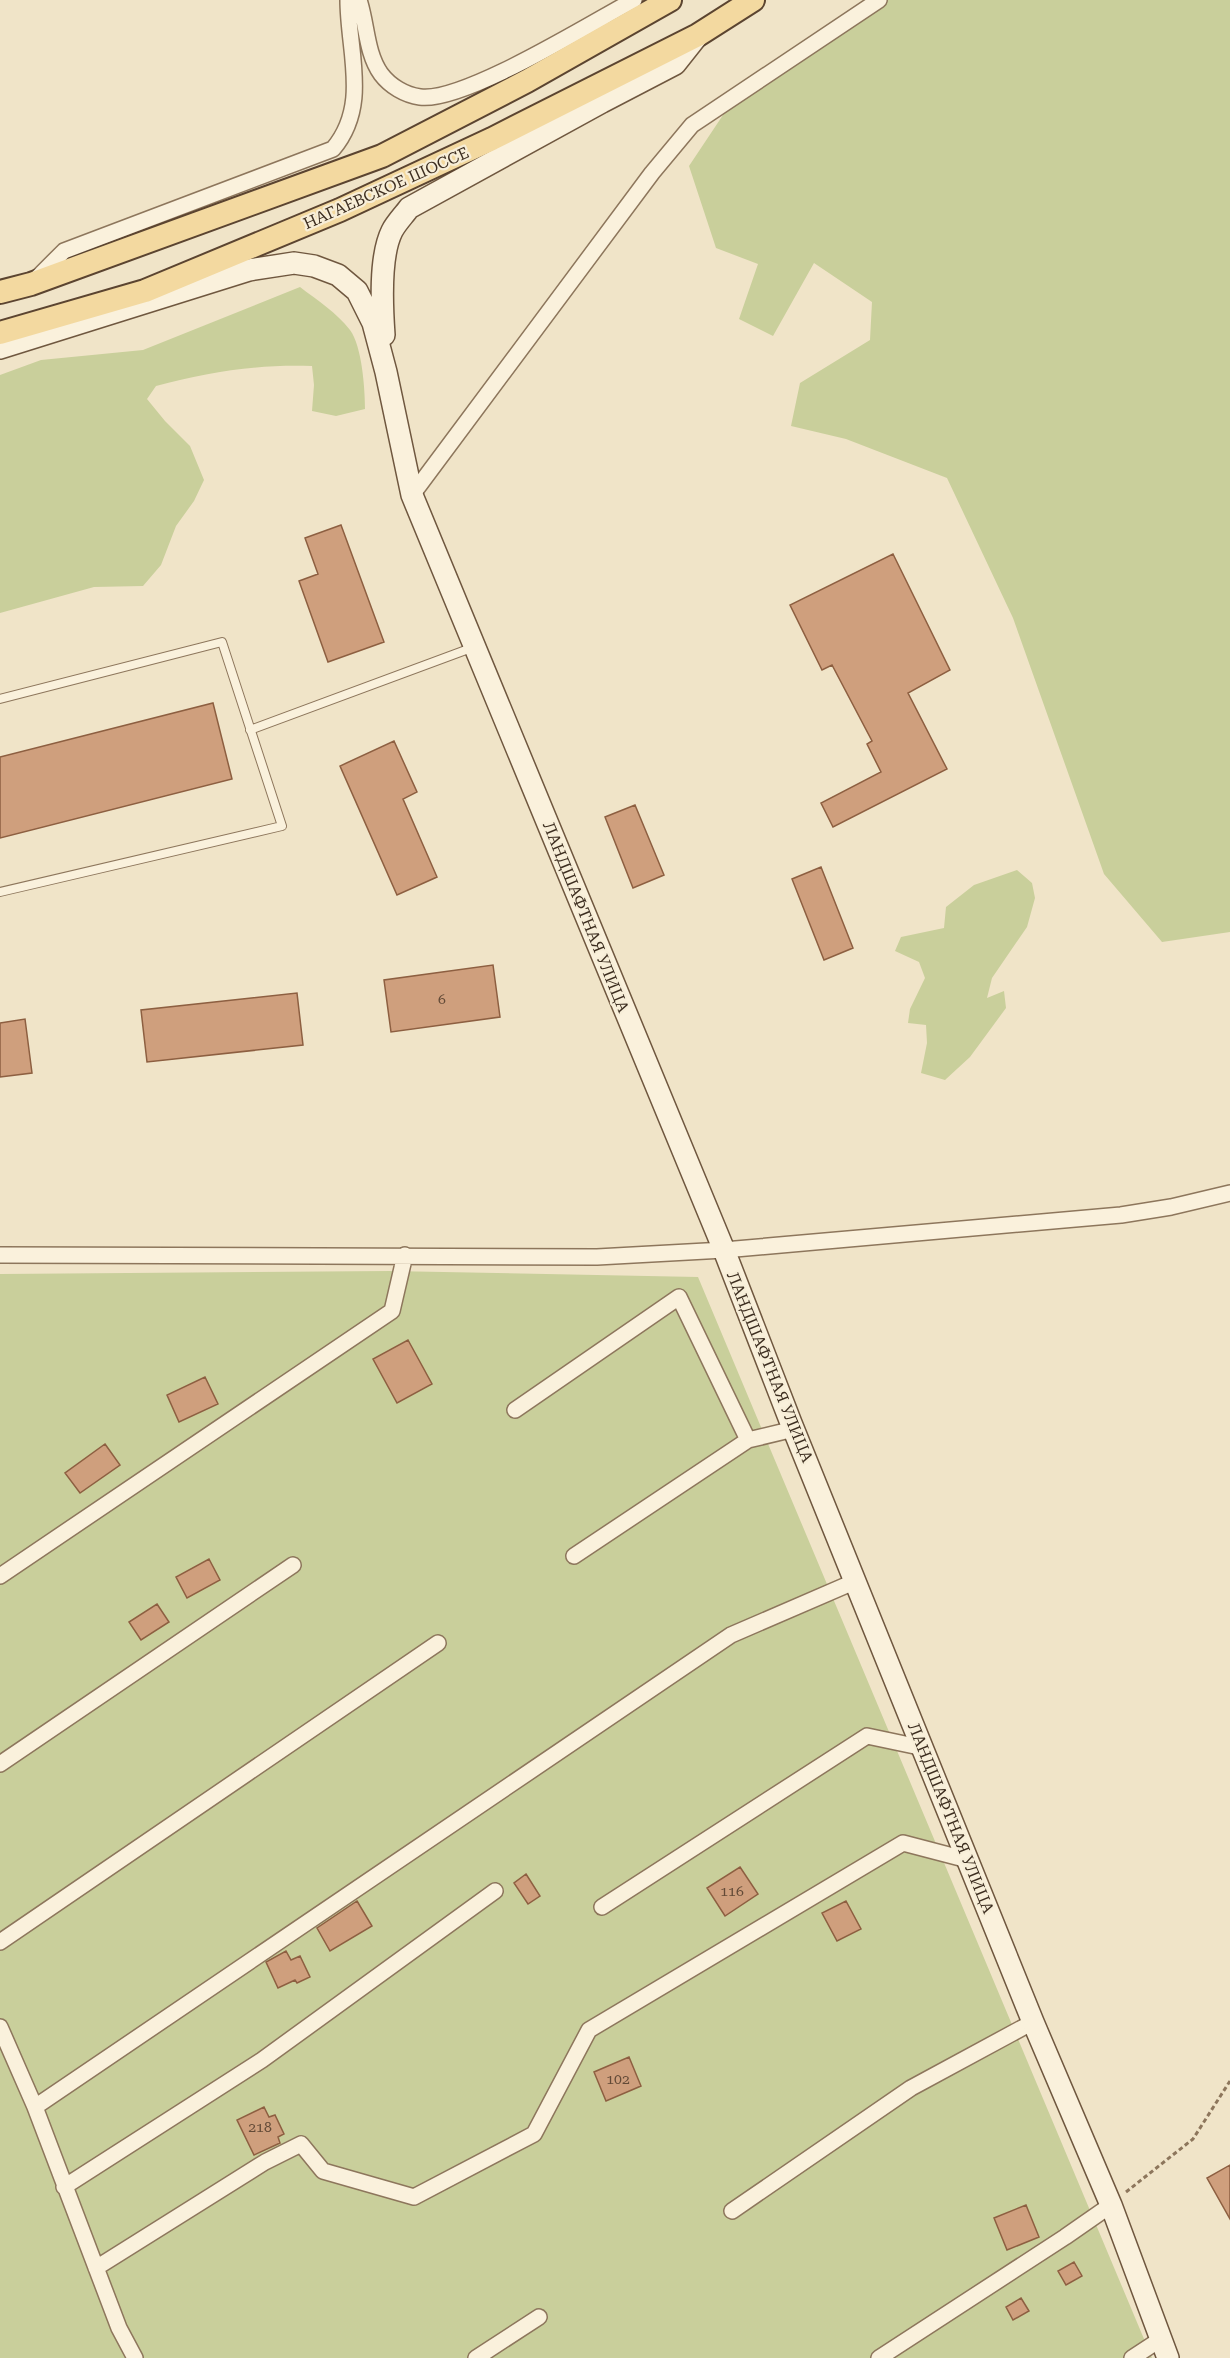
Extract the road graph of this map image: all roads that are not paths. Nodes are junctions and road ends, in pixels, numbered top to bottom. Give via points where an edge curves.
1 (348, 0) edge
2 (359, 0) edge
3 (634, 0) edge
4 (670, 0) edge
5 (753, 0) edge
6 (879, 0) edge
7 (698, 35) junction
8 (31, 284) junction
9 (0, 292) edge
10 (0, 333) edge
11 (0, 348) edge
12 (386, 372) junction
13 (412, 495) junction
14 (475, 647) junction
15 (0, 699) edge
16 (250, 730) junction
17 (0, 892) edge
18 (1230, 1193) edge
19 (724, 1250) junction
20 (0, 1254) edge
21 (405, 1255) junction
22 (515, 1410) dead end
23 (794, 1429) junction
24 (748, 1440) junction
25 (574, 1556) dead end
26 (293, 1565) dead end
27 (0, 1576) edge
28 (856, 1581) junction
29 (438, 1643) dead end
30 (924, 1748) junction
31 (0, 1764) edge
32 (968, 1860) junction
33 (495, 1891) dead end
34 (602, 1907) dead end
35 (0, 1942) edge
36 (1033, 2022) junction
37 (0, 2027) edge
38 (35, 2107) junction
39 (64, 2187) junction
40 (1111, 2205) junction
41 (732, 2211) dead end
42 (96, 2268) junction
43 (539, 2317) dead end
44 (1165, 2348) edge
45 (135, 2358) edge
46 (476, 2358) edge
47 (879, 2358) edge
48 (1132, 2358) edge

1 - 8 street via 353,115 333,149 64,251
2 - 3 street via 370,50 381,74 400,91 420,97 472,86
4 - 8 main road, НАГАЕВСКОЕ ШОССЕ via 527,81 382,156
5 - 7 main road, НАГАЕВСКОЕ ШОССЕ
6 - 13 street via 692,125
7 - 10 main road, НАГАЕВСКОЕ ШОССЕ via 340,210 145,291
7 - 12 street via 675,64 409,208 392,231 384,261
8 - 9 main road, НАГАЕВСКОЕ ШОССЕ
11 - 12 street via 249,270 294,263 338,275 357,291 373,322
12 - 13 street, ЛАНДШАФТНАЯ УЛИЦА
13 - 14 street, ЛАНДШАФТНАЯ УЛИЦА
14 - 16 lane
14 - 19 street, ЛАНДШАФТНАЯ УЛИЦА
15 - 16 lane via 222,642
16 - 17 lane via 282,826
18 - 19 street via 1121,1215
19 - 21 street via 597,1257
19 - 23 street, ЛАНДШАФТНАЯ УЛИЦА
20 - 21 street
21 - 27 street via 392,1311
22 - 24 street via 679,1297
23 - 24 street
23 - 28 street, ЛАНДШАФТНАЯ УЛИЦА
24 - 25 street
26 - 31 street
28 - 30 street, ЛАНДШАФТНАЯ УЛИЦА
28 - 38 street via 731,1635
29 - 35 street
30 - 32 street, ЛАНДШАФТНАЯ УЛИЦА
30 - 34 street via 867,1736
32 - 36 street, ЛАНДШАФТНАЯ УЛИЦА
32 - 42 street via 903,1844 588,2030 534,2134 414,2197 324,2171 301,2144 265,2162
33 - 39 street via 262,2060
36 - 40 street, ЛАНДШАФТНАЯ УЛИЦА
36 - 41 street via 911,2088
37 - 38 street
38 - 39 street
39 - 42 street
40 - 44 street, ЛАНДШАФТНАЯ УЛИЦА
40 - 47 street
42 - 45 street
43 - 46 street
44 - 48 street

